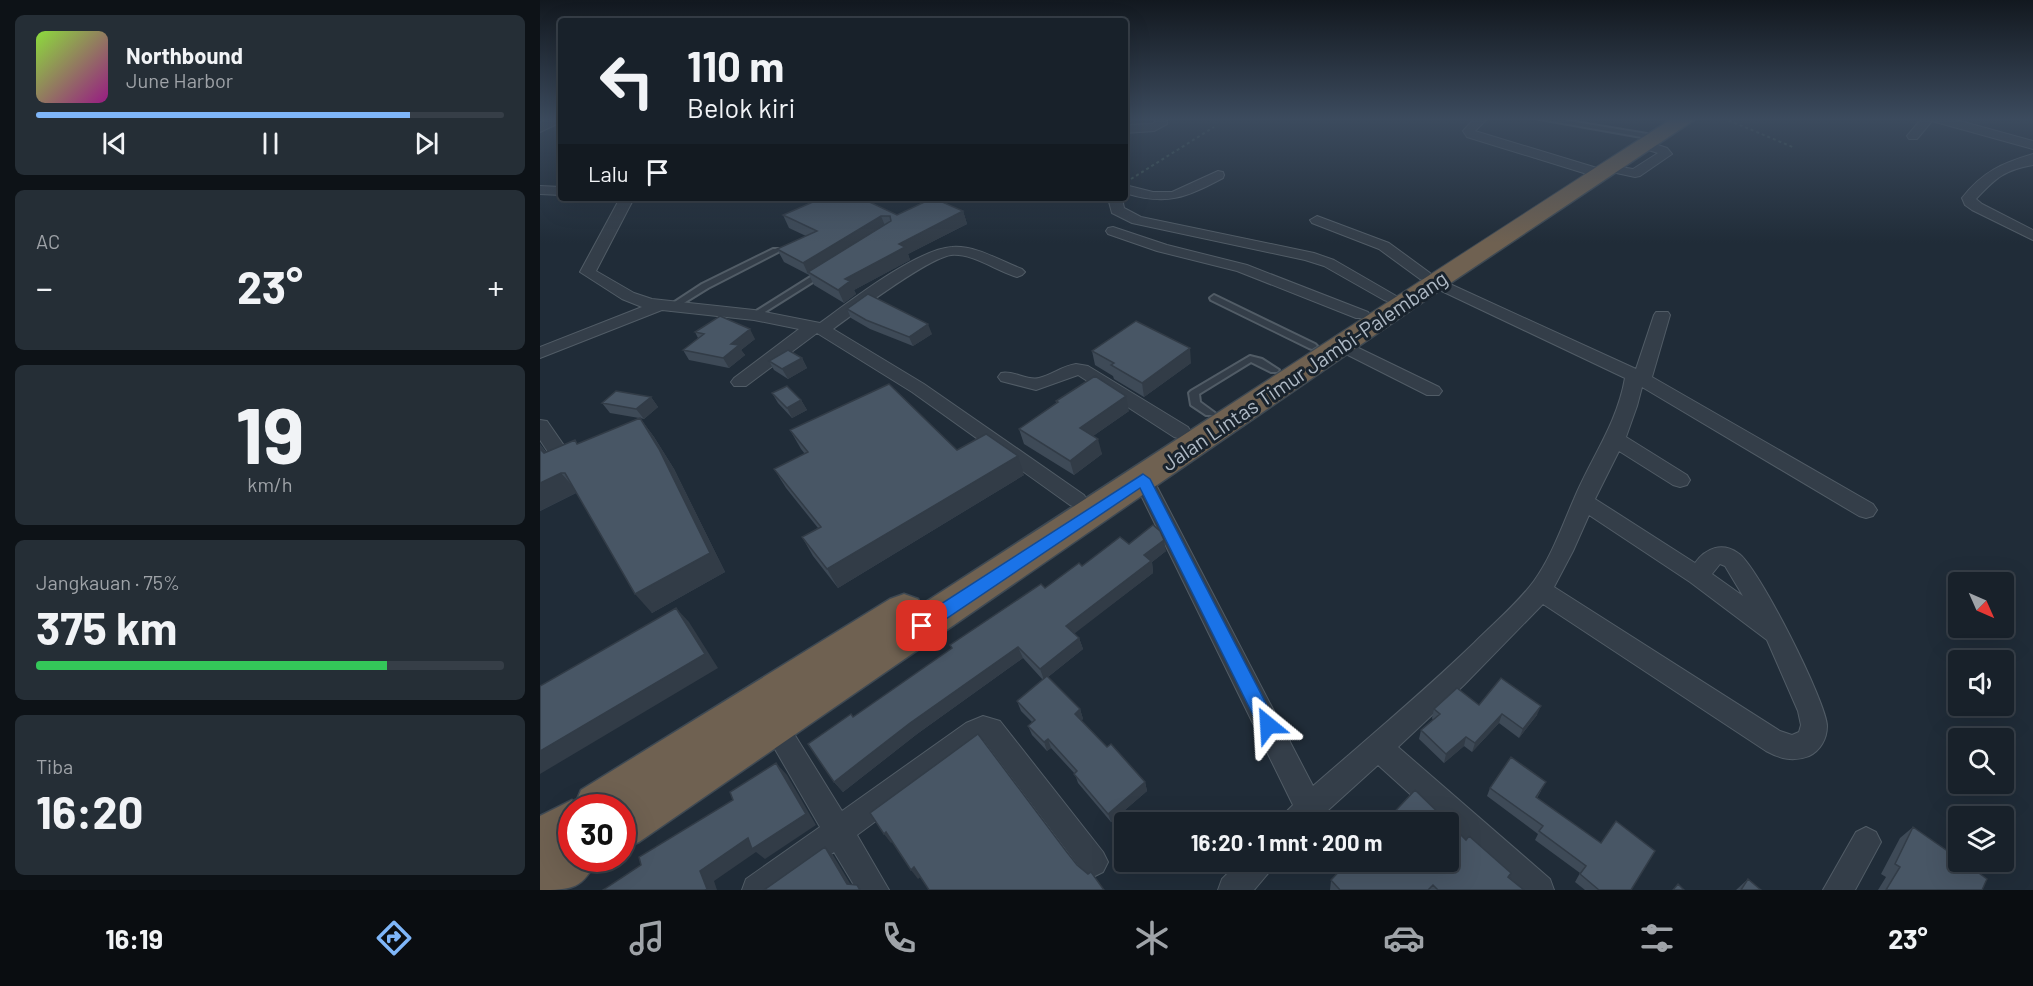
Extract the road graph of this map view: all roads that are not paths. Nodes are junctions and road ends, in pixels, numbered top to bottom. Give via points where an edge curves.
1 (1567, 160) edge
2 (1616, 160) edge
3 (2032, 160) edge
4 (1602, 169) junction
5 (1218, 175) dead end
6 (540, 190) edge
7 (558, 190) edge
8 (1128, 190) edge
9 (625, 201) edge
10 (1115, 201) edge
11 (1317, 220) dead end
12 (1113, 231) dead end
13 (2033, 236) edge
14 (776, 251) edge
15 (831, 267) edge
16 (1017, 272) dead end
17 (1429, 279) junction
18 (1390, 297) junction
19 (1214, 298) dead end
20 (659, 306) junction
21 (754, 315) junction
22 (1362, 315) junction
23 (1662, 315) dead end
24 (818, 328) junction
25 (540, 345) edge
26 (1327, 346) junction
27 (540, 353) edge
28 (1006, 377) dead end
29 (1638, 378) junction
30 (740, 382) dead end
31 (1265, 382) junction
32 (1433, 391) dead end
33 (540, 426) edge
34 (1181, 432) junction
35 (1616, 440) junction
36 (566, 462) edge
37 (1143, 479) junction
38 (1680, 480) dead end
39 (1077, 500) junction
40 (1583, 501) junction
41 (1866, 510) dead end
42 (1698, 576) junction
43 (1540, 590) junction
44 (1776, 634) junction
45 (774, 725) junction
46 (1378, 747) junction
47 (618, 794) edge
48 (1302, 812) edge
49 (1306, 812) edge
50 (636, 816) edge
51 (837, 831) junction
52 (558, 833) edge
53 (1866, 842) dead end
54 (540, 844) edge
55 (1093, 862) dead end
56 (558, 867) edge
57 (1250, 872) edge
58 (540, 879) edge
59 (757, 890) edge
60 (874, 890) edge
61 (1233, 890) edge
62 (1539, 890) edge
63 (1838, 890) edge

1 - 4 street
2 - 4 highway, Jalan Lintas Timur Jambi-Palembang
3 - 13 street via 1994,173 1969,198 1977,207
4 - 17 highway, Jalan Lintas Timur Jambi-Palembang
5 - 8 street via 1167,198
6 - 7 street
9 - 20 street via 588,273 628,296
10 - 18 street via 1117,210 1137,220 1309,256
11 - 17 street via 1384,246
12 - 22 street via 1242,268
14 - 20 lane
15 - 21 lane
16 - 24 street via 946,251
17 - 18 highway, Jalan Lintas Timur Jambi-Palembang
17 - 26 highway, Jalan Lintas Timur Jambi-Palembang
17 - 29 street
18 - 22 highway, Jalan Lintas Timur Jambi-Palembang
19 - 26 lane
20 - 21 street
20 - 25 street
20 - 27 street
21 - 24 street
22 - 26 highway, Jalan Lintas Timur Jambi-Palembang
23 - 29 street
24 - 30 street
24 - 39 street via 918,388
26 - 31 highway, Jalan Lintas Timur Jambi-Palembang
26 - 32 street
28 - 34 street via 1035,384 1069,370 1082,370
29 - 35 street
29 - 41 street
31 - 34 highway, Jalan Lintas Timur Jambi-Palembang
31 - 37 highway, Jalan Lintas Timur Jambi-Palembang
33 - 36 street
34 - 39 highway, Jalan Lintas Timur Jambi-Palembang
35 - 38 street
35 - 40 street
37 - 45 highway, Jalan Lintas Timur Jambi-Palembang
37 - 48 street
39 - 47 highway, Jalan Lintas Timur Jambi-Palembang
40 - 42 street
40 - 43 street via 1570,537
42 - 44 street
42 - 44 street via 1713,556 1733,560 1760,600
43 - 44 street via 1771,740 1799,748 1810,741 1814,720 1797,674
43 - 46 street via 1523,611
45 - 50 highway, Jalan Lintas Timur Jambi-Palembang
45 - 51 street
46 - 49 street
46 - 62 street
51 - 55 street via 983,728 991,730
51 - 59 street
51 - 60 street
52 - 54 highway
53 - 63 street
56 - 58 highway
57 - 61 street

